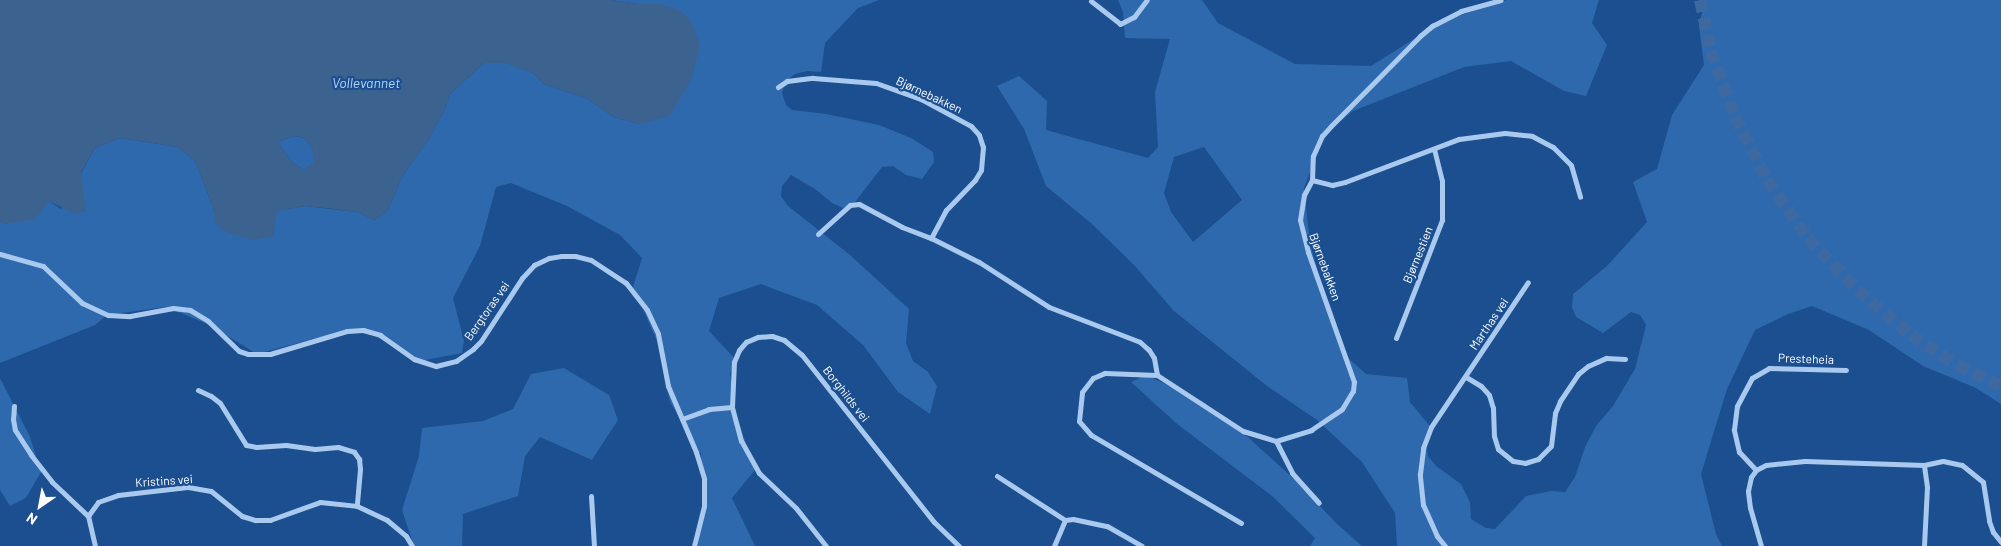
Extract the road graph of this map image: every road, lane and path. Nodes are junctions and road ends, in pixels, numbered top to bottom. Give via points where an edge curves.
1 (1147, 0) edge
2 (1501, 0) edge
3 (1091, 1) edge
4 (778, 87) dead end
5 (1434, 149) junction
6 (1312, 180) junction
7 (1580, 197) dead end
8 (818, 234) dead end
9 (931, 238) junction
10 (0, 254) edge
11 (1528, 282) dead end
12 (1396, 338) dead end
13 (1625, 359) dead end
14 (1846, 370) dead end
15 (1157, 375) junction
16 (1466, 377) junction
17 (198, 390) dead end
18 (14, 406) dead end
19 (732, 407) junction
20 (682, 419) junction
21 (1276, 441) junction
22 (1924, 465) junction
23 (1756, 470) junction
24 (997, 476) dead end
25 (591, 496) dead end
26 (1318, 503) dead end
27 (357, 506) junction
28 (88, 516) junction
29 (1066, 520) junction
30 (1241, 523) dead end
31 (2001, 542) edge
32 (96, 546) edge
33 (412, 546) edge
34 (594, 546) edge
35 (694, 546) edge
36 (826, 546) edge
37 (959, 546) edge
38 (1054, 546) edge
39 (1142, 546) edge
40 (1445, 546) edge
41 (1760, 546) edge
42 (1924, 546) edge

1 - 3 street via 1134,17 1120,24
2 - 6 street, Bjørnebakken via 1461,11 1420,36 1322,136 1312,156
4 - 9 street, Bjørnebakken via 787,81 813,78 876,83 921,99 971,126 983,147 981,170 946,210
5 - 6 street via 1345,182 1332,185
5 - 7 street via 1459,139 1491,133 1532,136 1564,156 1576,177
5 - 12 street, Bjørnestien via 1442,181 1442,220
6 - 21 street, Bjørnebakken via 1301,207 1302,235 1354,382 1348,400 1332,418 1311,430
8 - 9 street via 850,205 859,204
9 - 15 street via 987,267 1049,307 1140,342 1154,358
10 - 20 street, Bergtoras vei via 42,266 82,303 108,316 130,316 174,308 190,310 208,321 239,351 248,354 270,354 347,331 363,330 380,335 414,359 436,366 456,361 481,341 534,265 549,258 575,256 608,269 639,298 658,334 668,386
11 - 16 street, Marthas vei
13 - 16 street via 1606,358 1578,374 1555,413 1551,446 1543,456 1525,463 1507,458 1498,449 1489,395
14 - 23 street, Presteheia via 1769,368 1752,378 1737,406 1734,430 1739,452
15 - 21 street via 1243,431
15 - 30 street via 1115,372 1093,378 1082,392 1079,421 1100,441
16 - 40 street, Marthas vei via 1431,427 1421,461 1423,505
17 - 27 street via 220,404 246,445 338,447 354,452 360,469
18 - 28 street via 15,430 31,455 52,482
19 - 20 street via 709,409
19 - 36 street, Borghilds vei via 740,441 752,462 766,481 796,508
19 - 37 street, Borghilds vei via 732,375 739,350 746,342 758,337 772,336 784,340 802,355 934,522
20 - 35 street, Bergtoras vei via 704,479 704,506
21 - 26 street via 1292,473
22 - 23 street via 1806,461 1766,465
22 - 31 street via 1947,461 1972,471 1983,482 1989,521
22 - 42 street via 1927,488
23 - 41 street via 1750,477 1748,491
24 - 29 street
25 - 34 street
27 - 28 street, Kristins vei via 320,502 270,520 255,520 242,516 211,491 188,487 108,497 94,506
27 - 33 street, Kristins vei via 388,520
28 - 32 street
29 - 38 street
29 - 39 street via 1107,526

